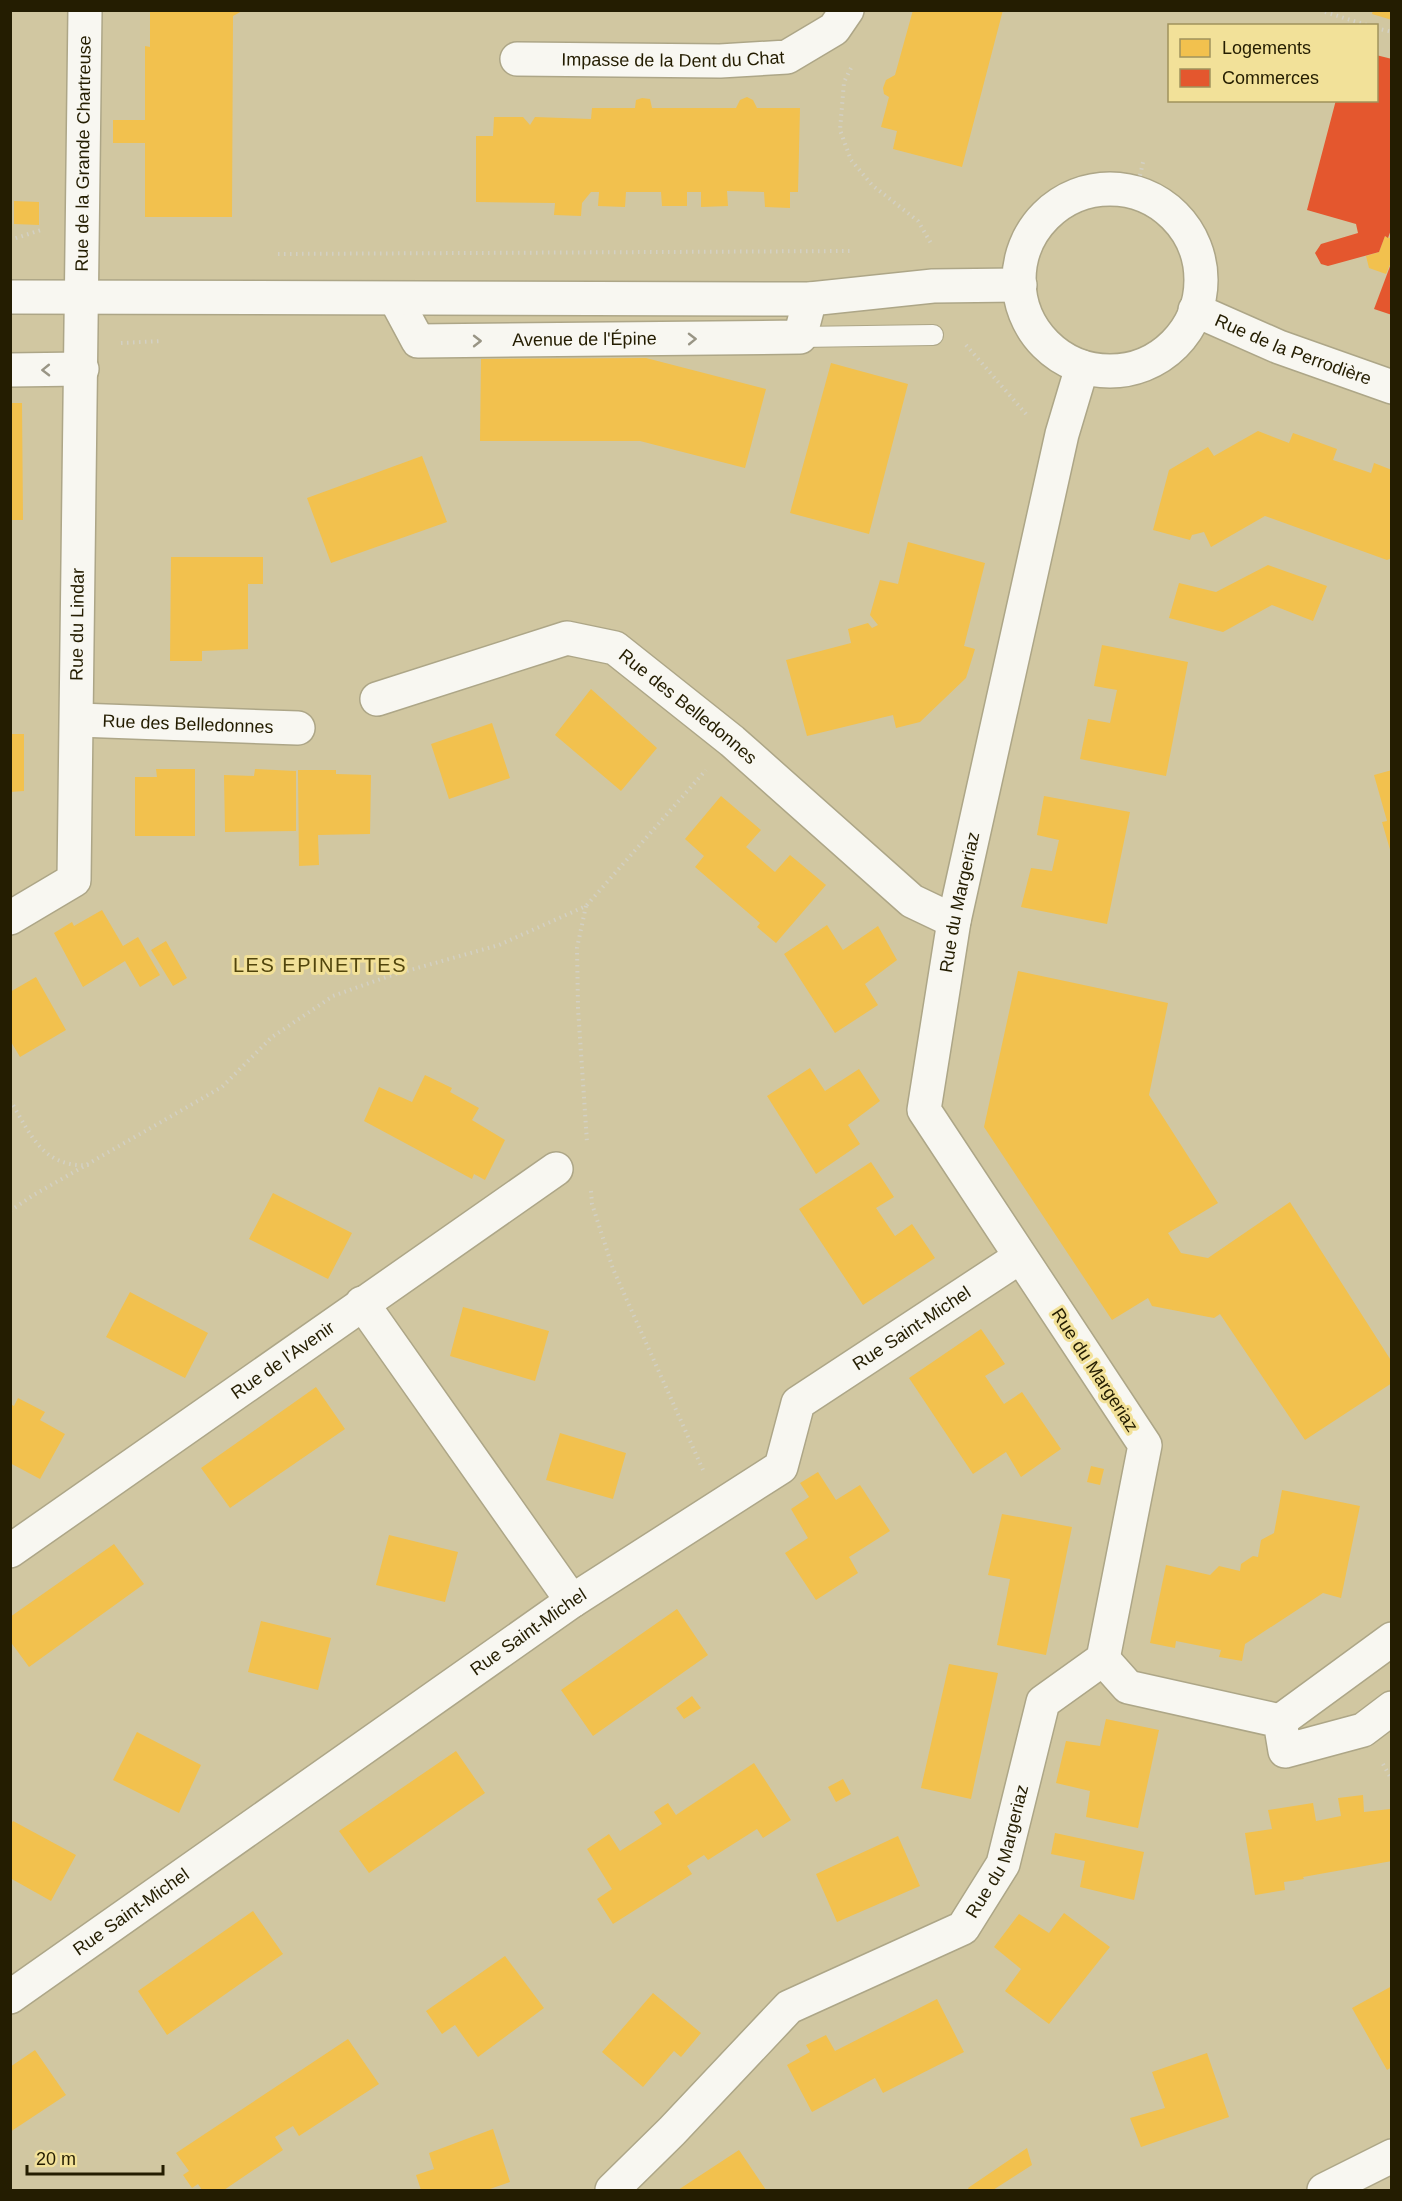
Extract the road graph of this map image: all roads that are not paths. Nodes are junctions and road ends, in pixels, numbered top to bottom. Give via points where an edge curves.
1 (85, 10) edge
2 (845, 14) edge
3 (517, 59) dead end
4 (1020, 285) junction
5 (82, 296) junction
6 (10, 297) edge
7 (810, 299) junction
8 (396, 300) junction
9 (1196, 310) junction
10 (933, 335) road end
11 (800, 337) junction
12 (1082, 367) junction
13 (82, 369) junction
14 (10, 370) edge
15 (1392, 387) edge
16 (377, 699) dead end
17 (78, 720) junction
18 (298, 728) dead end
19 (10, 918) edge
20 (954, 921) junction
21 (556, 1169) dead end
22 (1020, 1257) junction
23 (362, 1304) junction
24 (10, 1551) edge
25 (572, 1601) junction
26 (1392, 1639) edge
27 (1103, 1659) junction
28 (1392, 1708) edge
29 (1280, 1721) junction
30 (10, 1997) edge
31 (1392, 2156) edge
32 (612, 2190) edge
33 (1324, 2190) edge

1 - 5 street, Rue de la Grande Chartreuse
2 - 3 street, Impasse de la Dent du Chat via 834,29 787,57 720,61
4 - 7 street via 933,286
4 - 9 street via 1025,247 1040,222 1063,201 1092,190 1123,189 1152,198 1177,217 1194,243 1201,272
4 - 12 street via 1021,302 1034,330 1055,353
5 - 6 street
5 - 8 street
5 - 13 street, Rue du Lindar
7 - 8 street
7 - 11 street
8 -> 11 street, Avenue de l'Épine via 418,341
9 - 12 street via 1186,331 1165,354 1140,366 1113,372
9 - 15 street, Rue de la Perrodière via 1279,347
10 - 11 lane, Avenue de l'Épine
12 - 20 street, Rue du Margeriaz via 1062,434
13 -> 14 street
13 - 17 street, Rue du Lindar
16 - 20 street, Rue des Belledonnes via 567,638 615,648 732,741 912,901
17 - 18 street, Rue des Belledonnes
17 - 19 street, Rue du Lindar via 74,880
20 - 22 street, Rue du Margeriaz via 924,1110
21 - 23 street, Rue de l'Avenir
22 - 25 street, Rue Saint-Michel via 798,1403 781,1467
22 - 27 street, Rue du Margeriaz via 1144,1445
23 - 24 street, Rue de l'Avenir
23 - 25 street
25 - 30 street, Rue Saint-Michel
26 - 29 street
27 - 29 street via 1128,1687
27 - 32 street, Rue du Margeriaz via 1043,1702 1003,1864 963,1928 789,2007
28 - 29 street via 1363,1730 1285,1751
31 - 33 street

